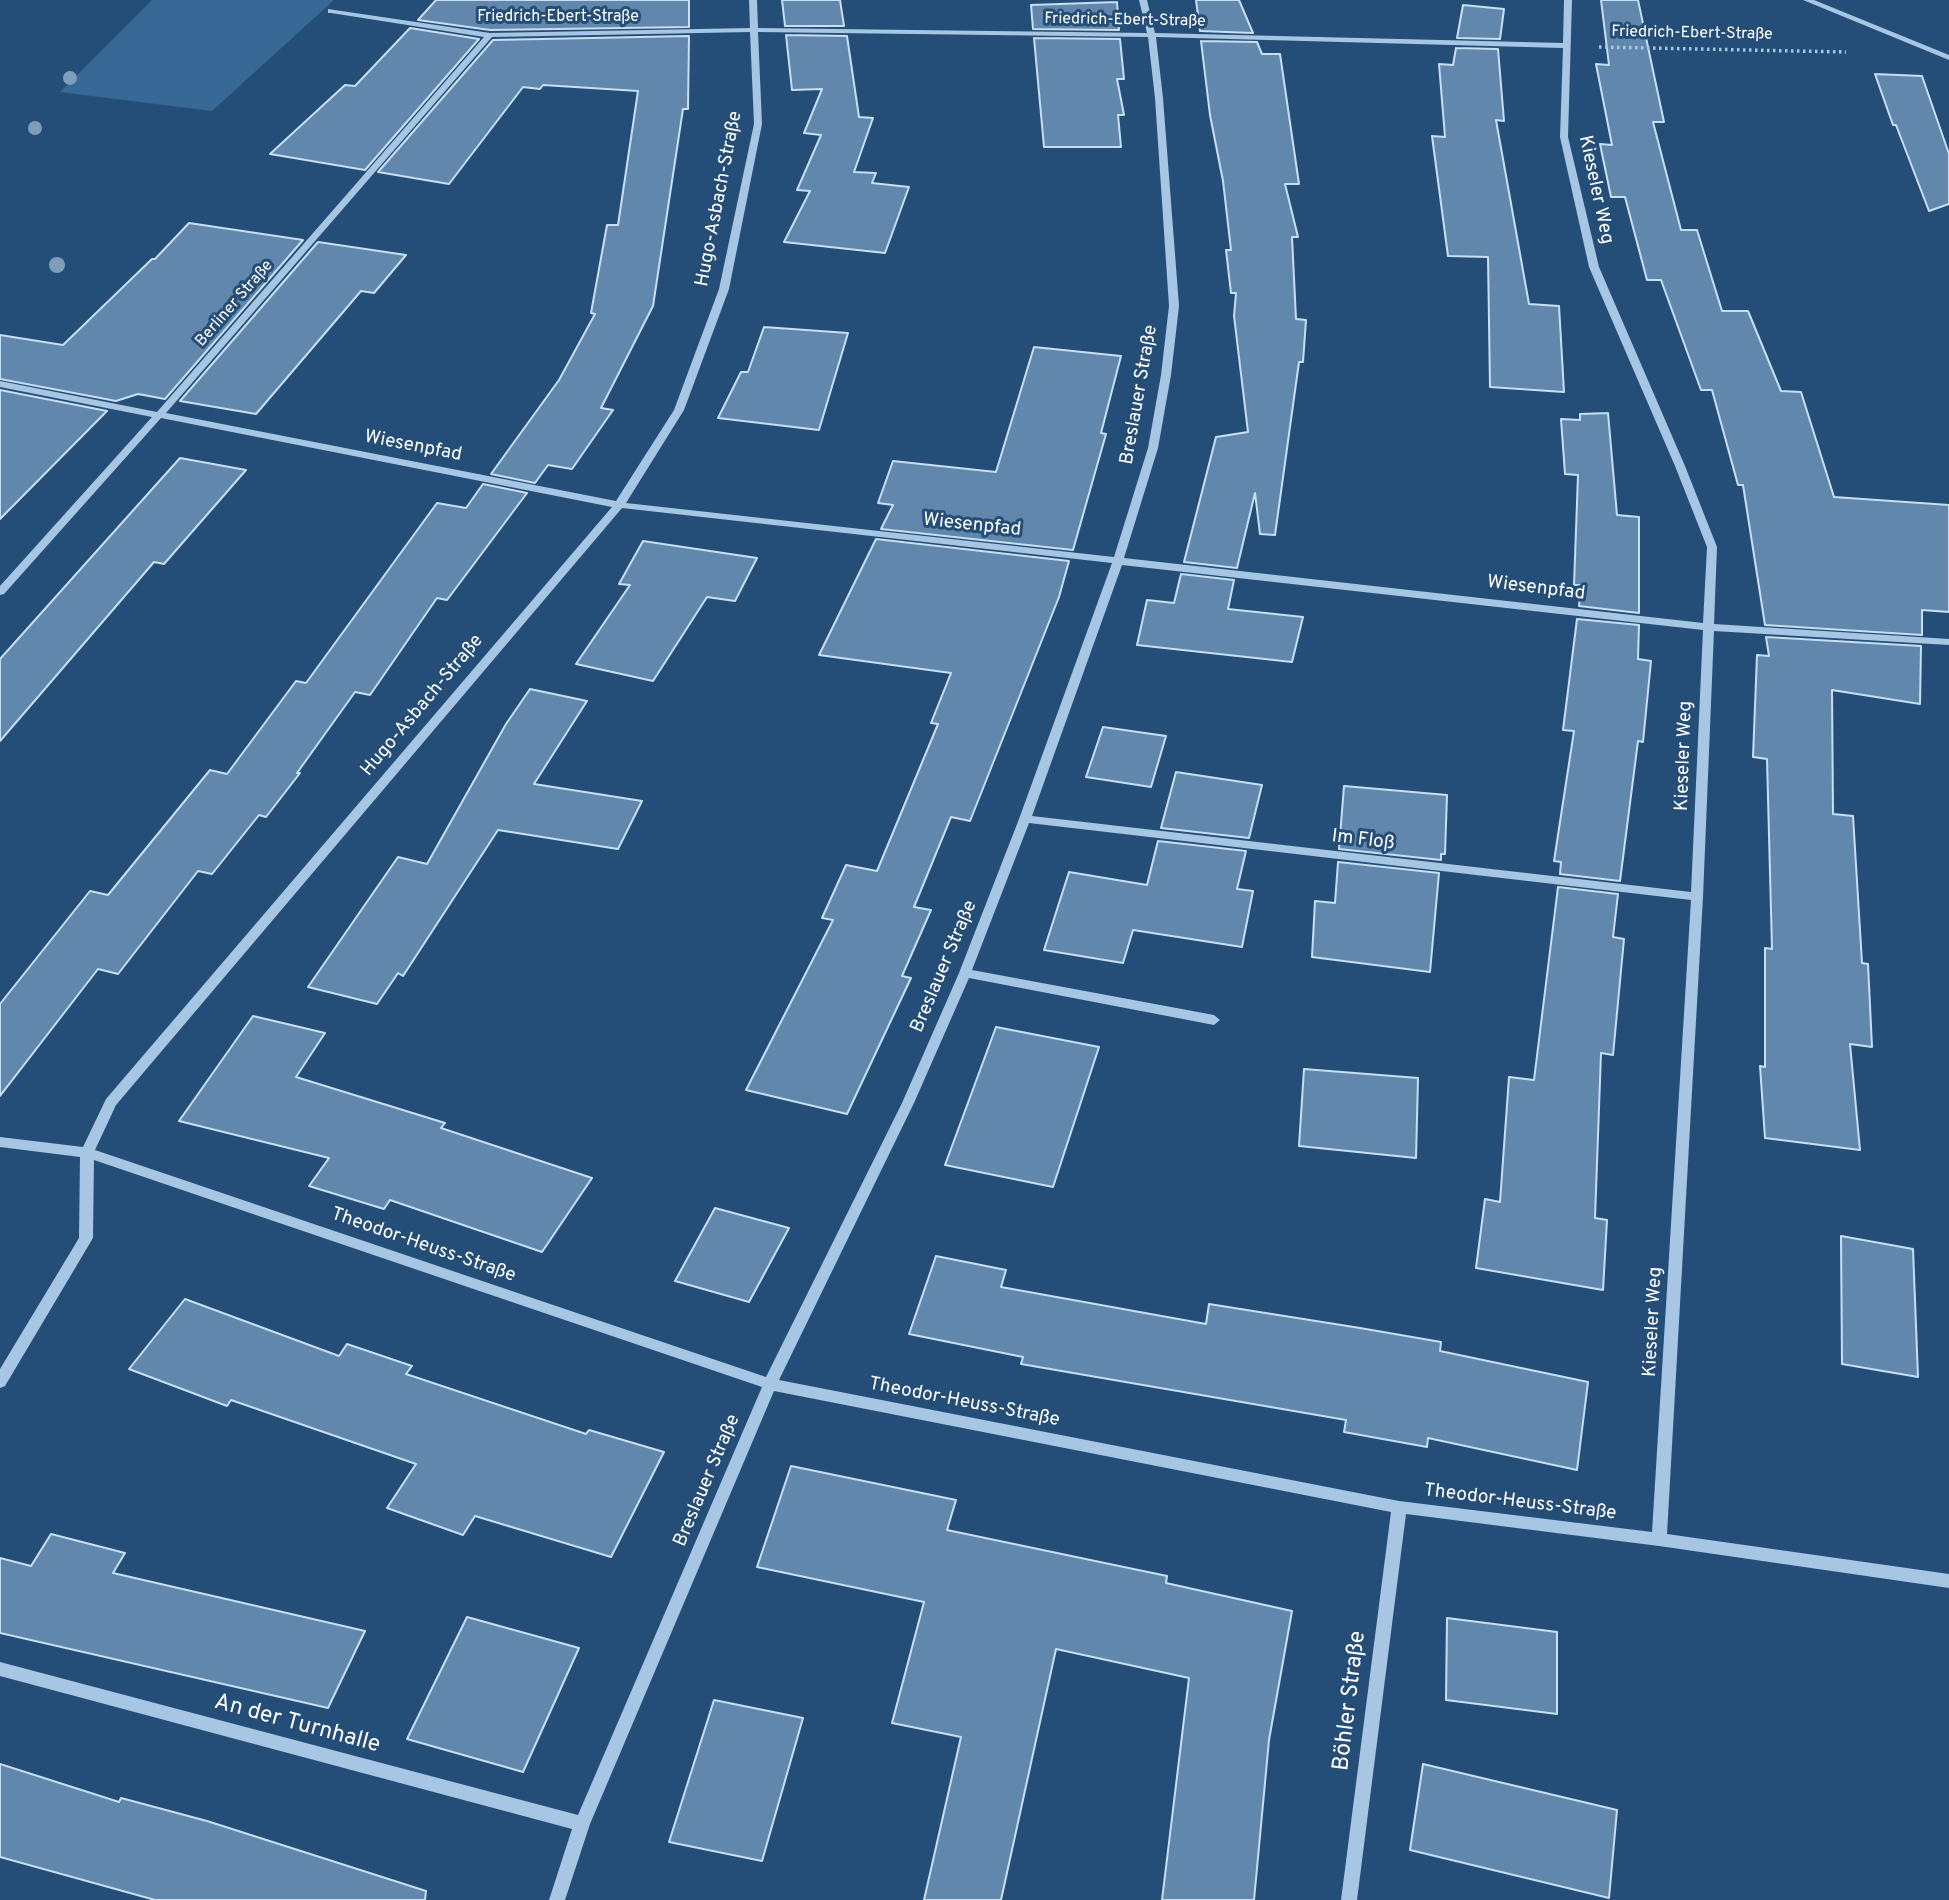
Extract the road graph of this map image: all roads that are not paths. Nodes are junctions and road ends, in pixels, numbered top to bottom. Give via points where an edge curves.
1 (343, 0) edge
2 (753, 0) edge
3 (1143, 0) edge
4 (1568, 0) edge
5 (1807, 0) edge
6 (331, 11) joint
7 (755, 30) junction
8 (490, 35) junction
9 (1152, 35) junction
10 (1567, 46) junction
11 (1949, 58) edge
12 (0, 384) edge
13 (159, 415) junction
14 (620, 505) junction
15 (1119, 559) junction
16 (0, 592) edge
17 (1708, 627) junction
18 (1949, 642) edge
19 (1025, 819) junction
20 (1697, 897) junction
21 (965, 973) junction
22 (1214, 1020) dead end
23 (0, 1142) edge
24 (87, 1153) junction
25 (0, 1382) edge
26 (770, 1384) junction
27 (1399, 1507) junction
28 (1659, 1539) junction
29 (1949, 1581) edge
30 (0, 1669) edge
31 (582, 1824) junction
32 (557, 1900) edge
33 (1349, 1900) edge

1 - 6 street
2 - 7 street, Hugo-Asbach-Straße
3 - 9 street, Breslauer Straße
4 - 10 street, Kieseler Weg
5 - 11 street
6 - 8 street, Friedrich-Ebert-Straße
7 - 8 street, Friedrich-Ebert-Straße
7 - 9 street, Friedrich-Ebert-Straße
7 - 14 street, Hugo-Asbach-Straße via 758,124 724,289 679,410
8 - 13 street, Berliner Straße
9 - 10 street, Friedrich-Ebert-Straße
9 - 15 street, Breslauer Straße via 1174,306 1153,448
10 - 17 street, Kieseler Weg via 1564,136 1594,267 1712,547
12 - 13 street, Wiesenpfad
13 - 14 street, Wiesenpfad
13 - 16 street, Berliner Straße
14 - 15 street, Wiesenpfad
14 - 24 street, Hugo-Asbach-Straße via 111,1102
15 - 17 street, Wiesenpfad
15 - 19 street, Breslauer Straße
17 - 18 street, Wiesenpfad
17 - 20 street, Kieseler Weg
19 - 20 street, Im Floß
19 - 21 street, Breslauer Straße
20 - 28 street, Kieseler Weg
21 - 22 street
21 - 26 street, Breslauer Straße via 908,1103
23 - 24 street, Theodor-Heuss-Straße
24 - 25 street, Hugo-Asbach-Straße via 86,1238
24 - 26 street, Theodor-Heuss-Straße
26 - 27 street, Theodor-Heuss-Straße
26 - 31 street, Breslauer Straße
27 - 28 street, Theodor-Heuss-Straße
27 - 33 street, Böhler Straße
28 - 29 street, Theodor-Heuss-Straße
30 - 31 street, An der Turnhalle
31 - 32 street, Breslauer Straße

